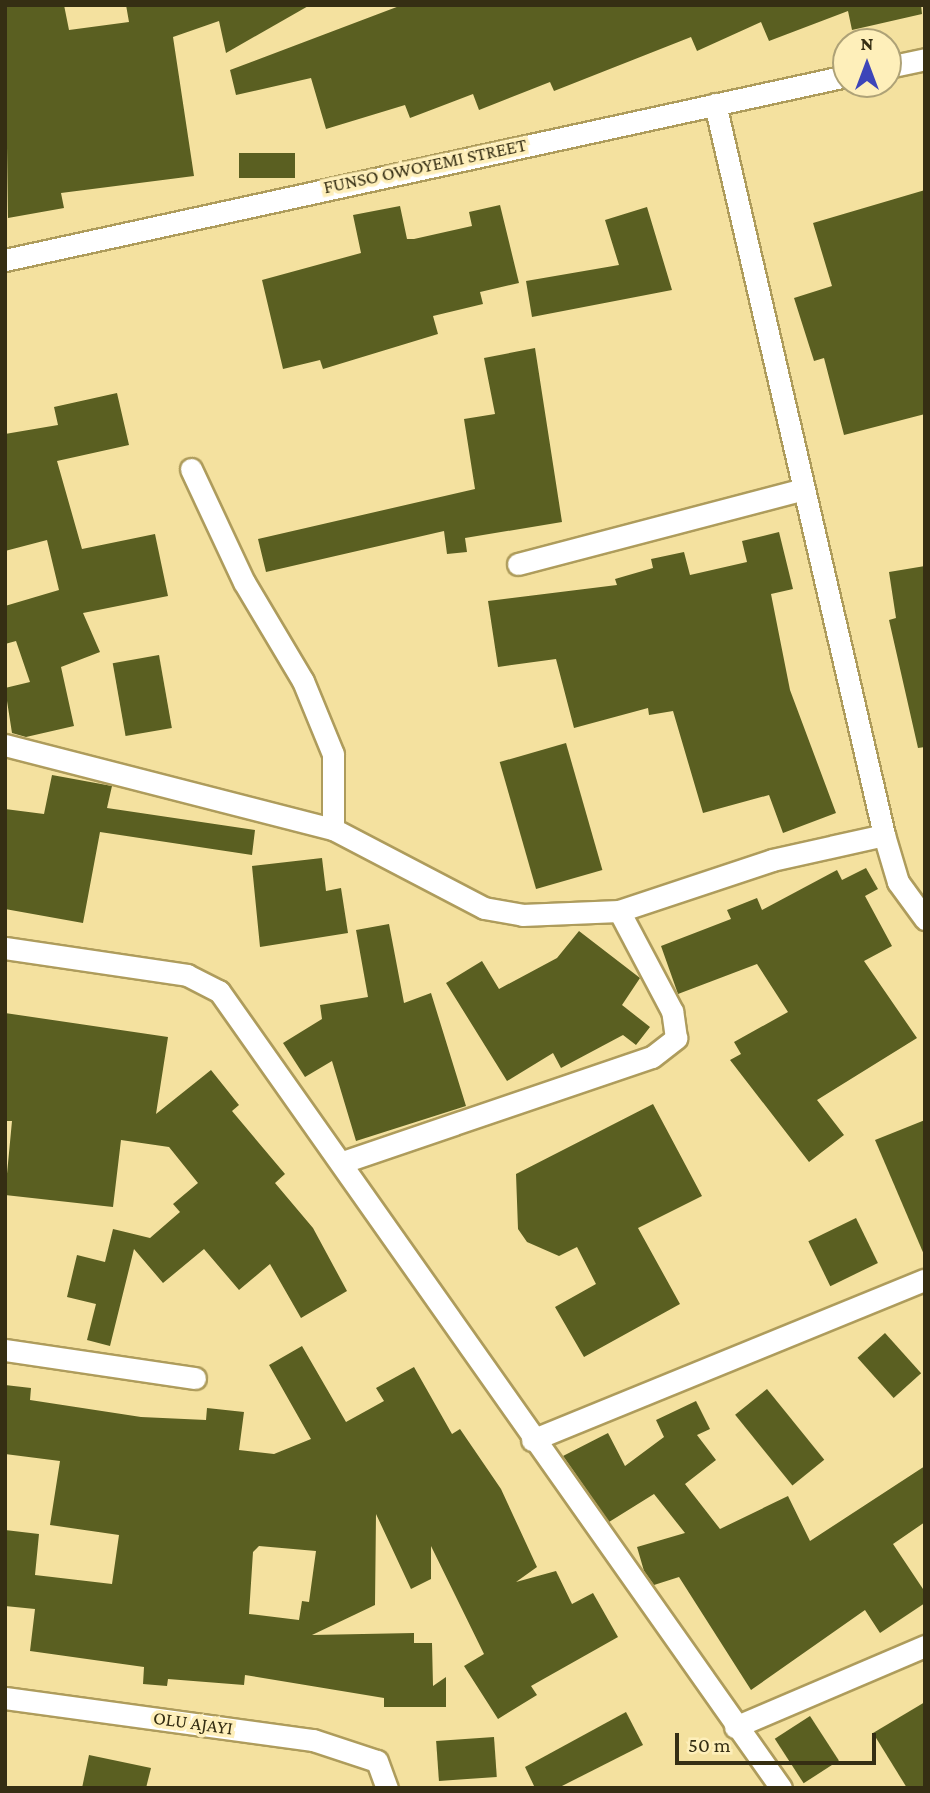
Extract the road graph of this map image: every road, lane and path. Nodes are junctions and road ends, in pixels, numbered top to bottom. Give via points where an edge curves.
1 (925, 59) edge
2 (902, 63) edge
3 (832, 79) edge
4 (715, 104) junction
5 (5, 260) edge
6 (191, 469) dead end
7 (800, 490) junction
8 (518, 565) dead end
9 (5, 744) edge
10 (333, 828) junction
11 (884, 835) junction
12 (619, 911) junction
13 (925, 919) edge
14 (5, 948) edge
15 (343, 1162) junction
16 (925, 1280) edge
17 (5, 1350) edge
18 (195, 1378) dead end
19 (532, 1440) junction
20 (925, 1646) edge
21 (5, 1698) edge
22 (736, 1727) junction
23 (387, 1788) edge
24 (781, 1788) edge

1 - 2 street
3 - 4 street, FUNSO OWOYEMI STREET
4 - 5 street, FUNSO OWOYEMI STREET
4 - 7 street
6 - 10 street via 244,582 303,681 333,754
7 - 8 street
7 - 11 street
9 - 10 street
10 - 12 street via 484,908 522,915
11 - 12 street via 772,860
11 - 13 street via 898,882
12 - 15 street via 672,1011 676,1038 652,1057
14 - 15 street via 187,975 219,991
15 - 19 street
16 - 19 street
17 - 18 street
19 - 22 street
20 - 22 street
21 - 23 street, OLU AJAYI via 313,1740 377,1761
22 - 24 street

